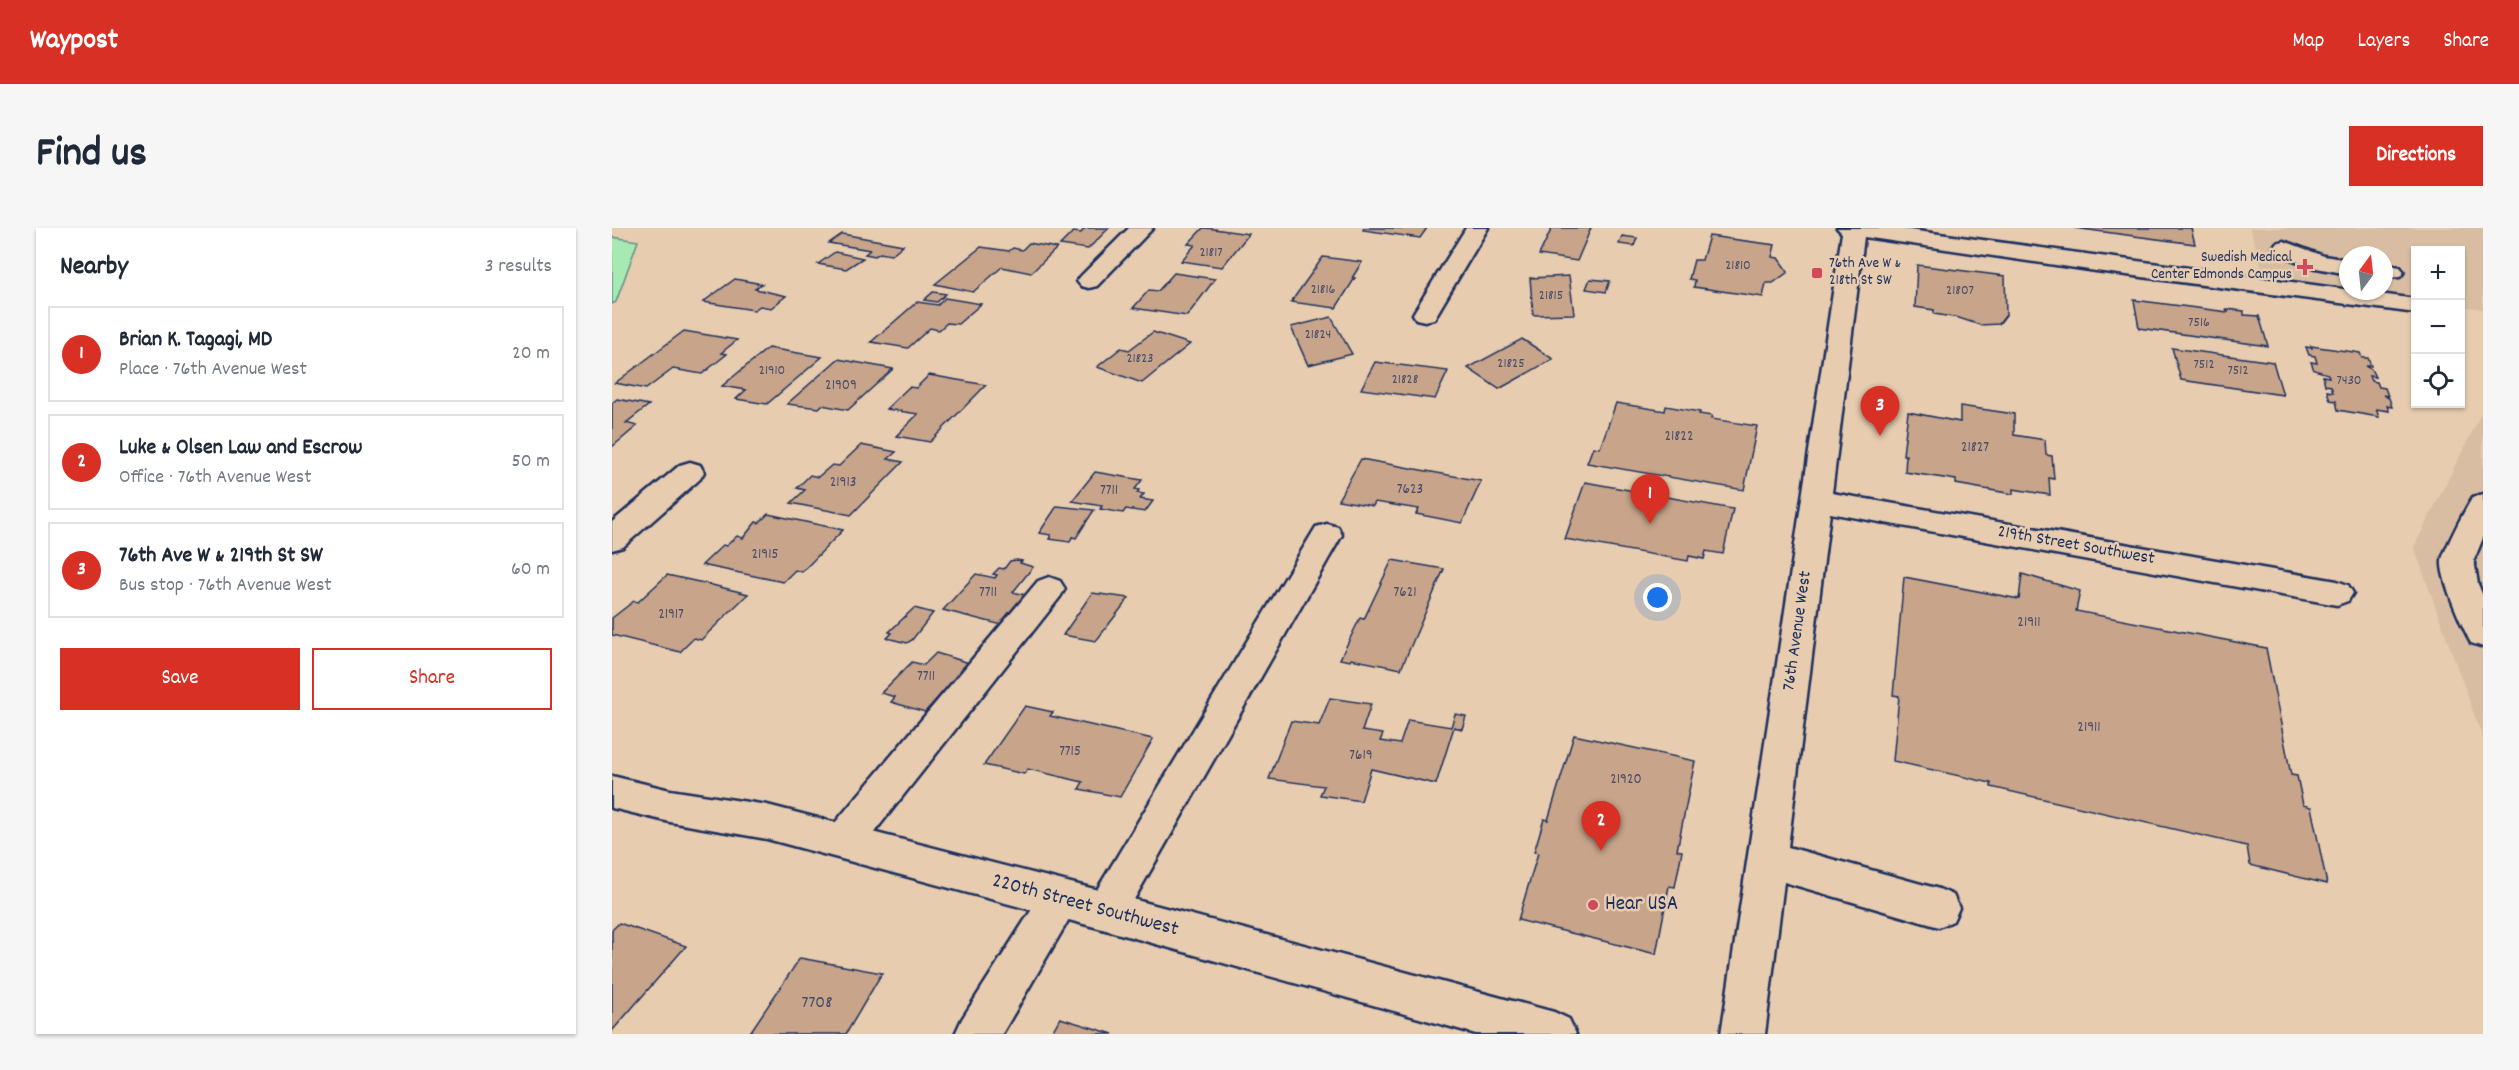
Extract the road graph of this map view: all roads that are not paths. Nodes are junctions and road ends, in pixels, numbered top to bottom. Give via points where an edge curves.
1 (1142, 228) edge
2 (1477, 228) edge
3 (1852, 228) edge
4 (2284, 248) dead end
5 (2339, 274) edge
6 (2339, 279) edge
7 (1089, 281) dead end
8 (2393, 297) edge
9 (2411, 304) edge
10 (1425, 314) dead end
11 (690, 472) dead end
12 (1816, 500) junction
13 (2483, 504) edge
14 (1327, 535) dead end
15 (612, 539) edge
16 (1048, 589) dead end
17 (2337, 593) dead end
18 (2483, 634) edge
19 (612, 792) edge
20 (843, 842) junction
21 (1766, 860) junction
22 (1060, 900) junction
23 (1939, 908) dead end
24 (1106, 911) junction
25 (977, 1034) edge
26 (1554, 1034) edge
27 (1743, 1034) edge

1 - 7 street
2 - 10 street
3 - 6 street via 2096,264
3 - 12 street, 76th Avenue West
4 - 5 street
8 - 9 street
11 - 15 street
12 - 17 street, 219th Street Southwest
12 - 21 street, 76th Avenue West
13 - 18 street via 2458,560 2462,584
14 - 24 street
16 - 20 street
19 - 20 street, 220th Street Southwest via 767,822
20 - 22 street, 220th Street Southwest
21 - 23 street
21 - 27 street, 76th Avenue West
22 - 24 street, 220th Street Southwest
22 - 25 street
24 - 26 street, 220th Street Southwest

